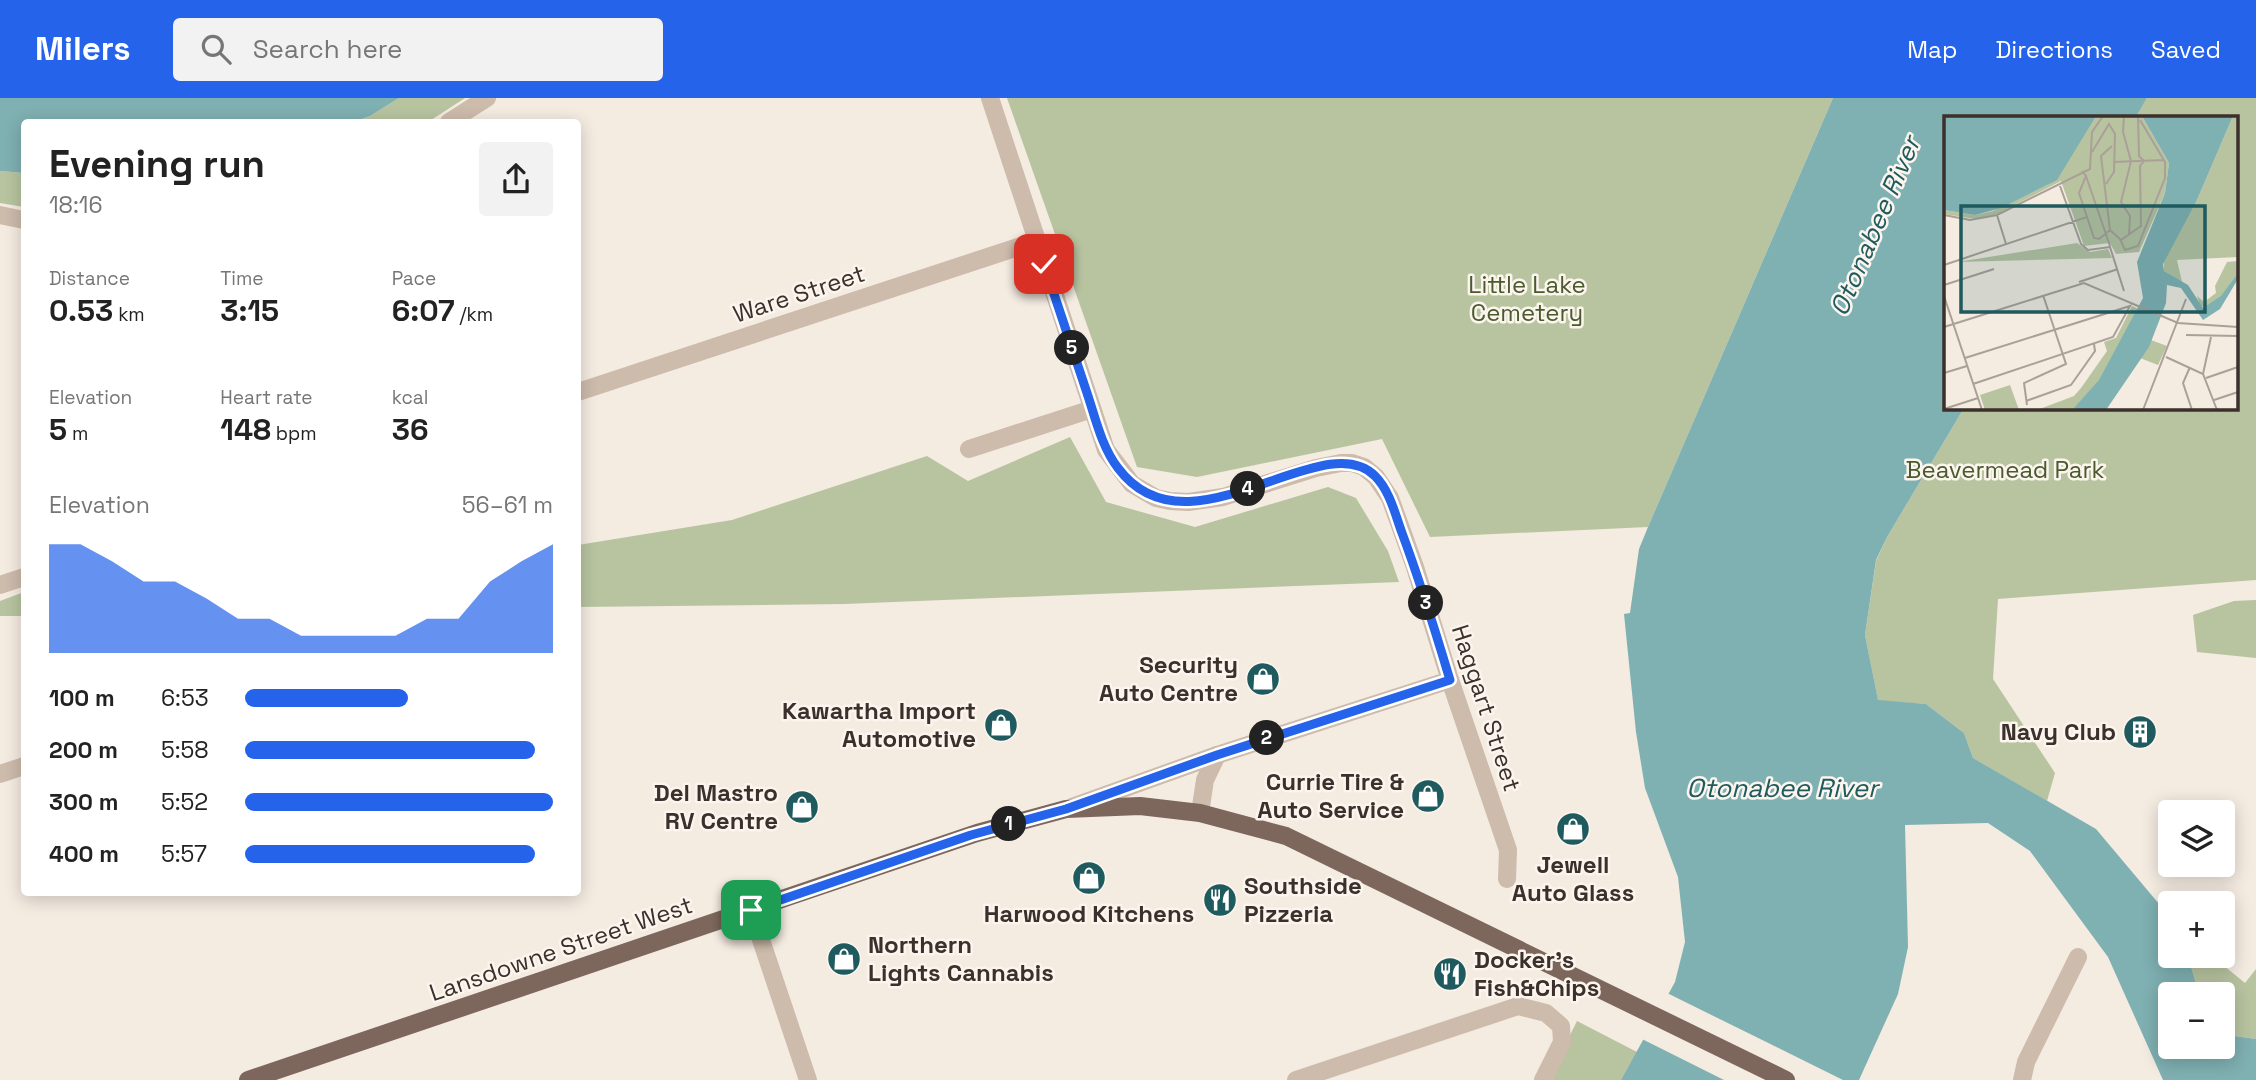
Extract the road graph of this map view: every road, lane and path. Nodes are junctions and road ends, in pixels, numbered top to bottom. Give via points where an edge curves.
1 (487, 98) edge
2 (990, 98) edge
3 (454, 119) edge
4 (0, 215) edge
5 (21, 219) edge
6 (1037, 241) junction
7 (581, 391) edge
8 (1092, 409) junction
9 (969, 449) dead end
10 (21, 578) edge
11 (0, 585) edge
12 (1450, 680) junction
13 (1217, 755) junction
14 (21, 767) edge
15 (0, 774) edge
16 (1066, 809) junction
17 (1200, 813) junction
18 (1507, 879) dead end
19 (751, 910) junction
20 (2078, 957) dead end
21 (248, 1080) edge
22 (808, 1080) edge
23 (1296, 1080) edge
24 (1543, 1080) edge
25 (1786, 1080) edge
26 (2022, 1080) edge

1 - 3 street
2 - 6 street, Haggart Street
4 - 5 street
6 - 7 street, Ware Street
6 - 8 street, Haggart Street
8 - 9 street
8 - 12 street, Haggart Street via 1106,450 1118,468 1132,484 1170,501 1223,497 1341,463 1364,467 1390,498
10 - 11 street
12 - 13 street
12 - 18 street, Haggart Street via 1507,850
13 - 16 street
13 - 17 street via 1205,780
14 - 15 street
16 - 17 main road, Lansdowne Street West via 1140,806
16 - 19 main road, Lansdowne Street West via 977,833
17 - 25 main road, Lansdowne Street West via 1286,836
19 - 21 main road, Lansdowne Street West
19 - 22 street
20 - 26 street via 2026,1062
23 - 24 street via 1518,1006 1546,1013 1561,1026 1562,1042

